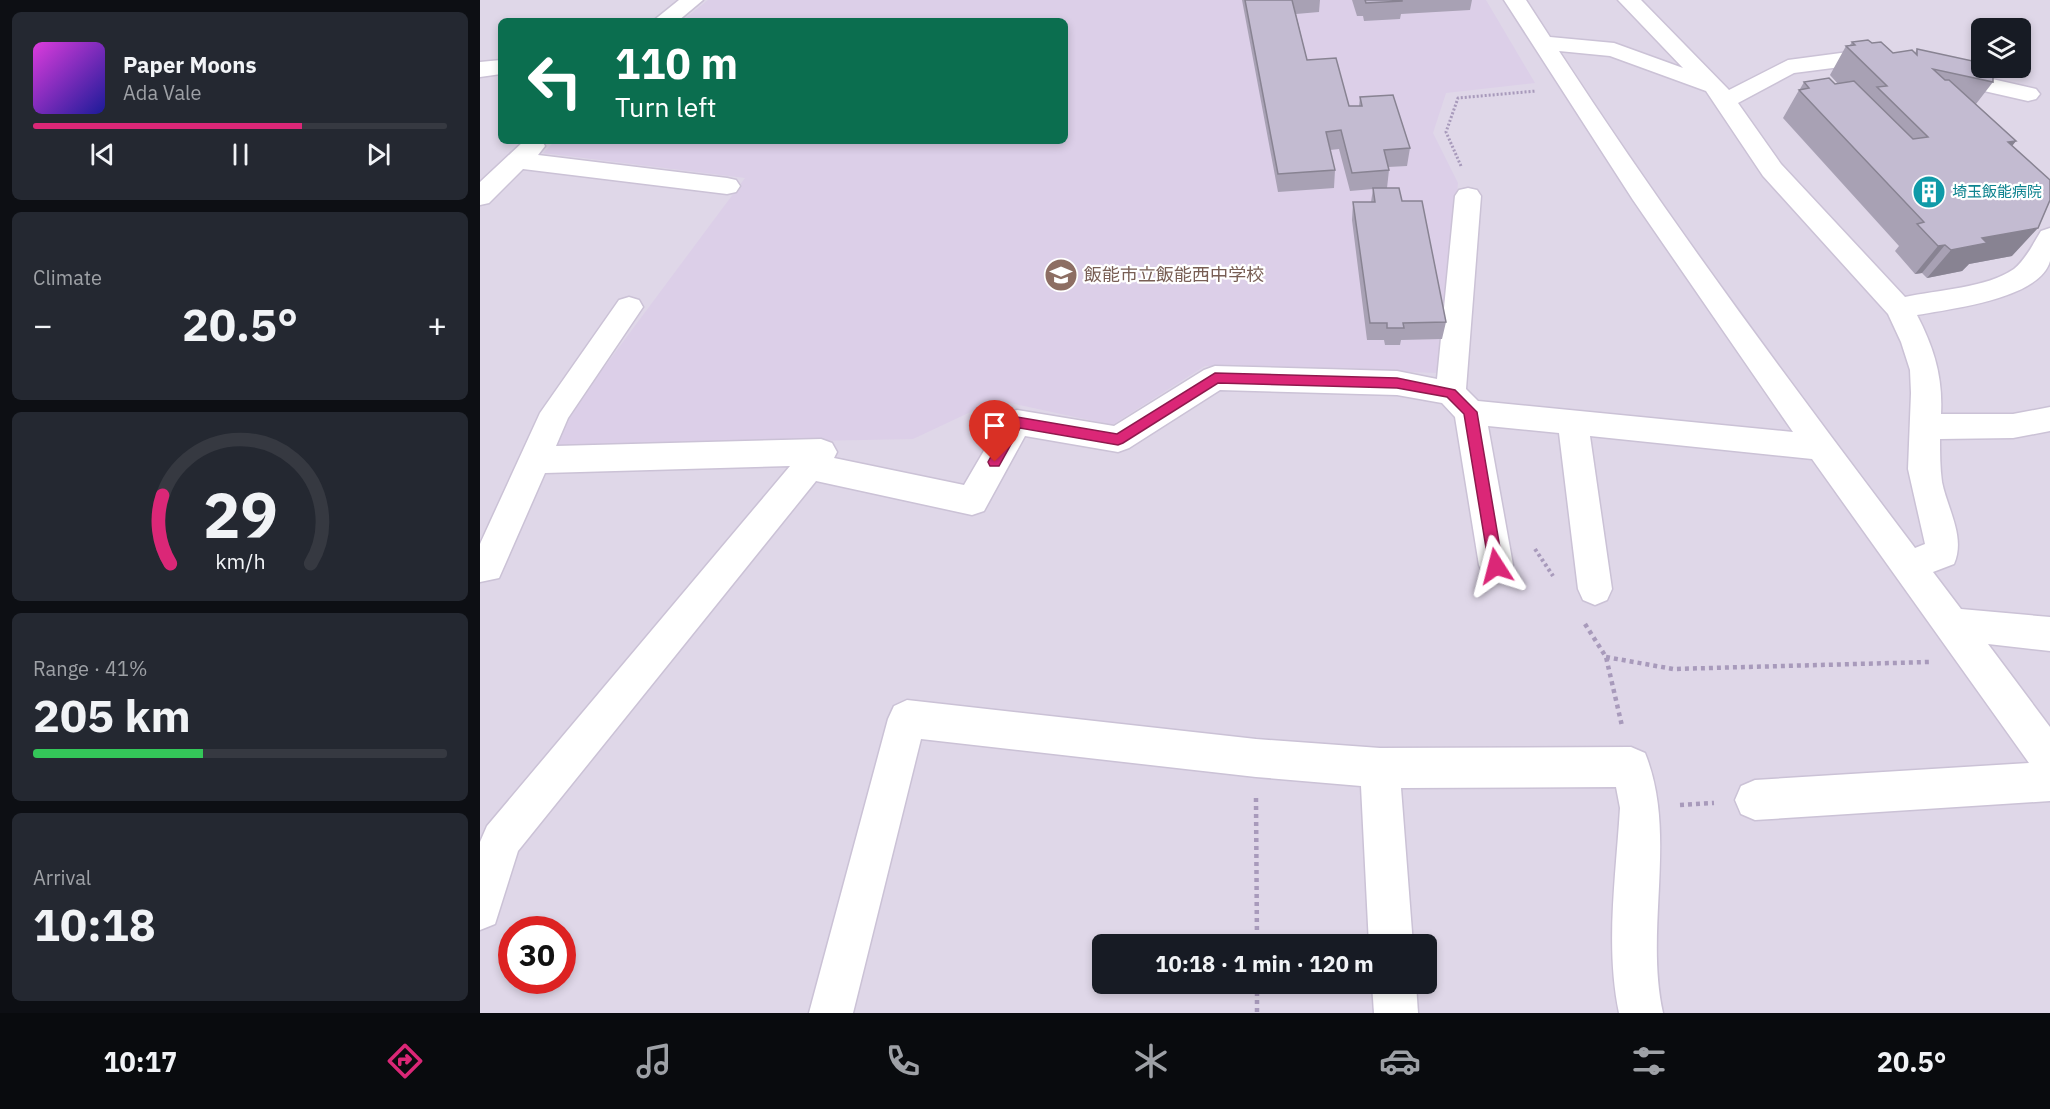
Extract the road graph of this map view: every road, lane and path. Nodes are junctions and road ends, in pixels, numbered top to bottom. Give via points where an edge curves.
1 (692, 0) edge
2 (1515, 0) edge
3 (1629, 0) edge
4 (668, 18) edge
5 (1541, 43) junction
6 (498, 67) edge
7 (480, 70) edge
8 (2018, 78) edge
9 (1570, 87) junction
10 (1720, 95) junction
11 (535, 144) edge
12 (519, 161) junction
13 (728, 186) dead end
14 (1468, 196) joint
15 (480, 197) edge
16 (2050, 237) edge
17 (629, 307) dead end
18 (1899, 308) junction
19 (1460, 403) junction
20 (2050, 419) edge
21 (1573, 424) junction
22 (1924, 427) junction
23 (1819, 447) junction
24 (533, 460) junction
25 (809, 466) junction
26 (1494, 553) joint
27 (1908, 566) junction
28 (480, 567) edge
29 (1557, 582) dead end
30 (1595, 589) dead end
31 (1582, 620) dead end
32 (1951, 624) junction
33 (2050, 634) edge
34 (1606, 657) junction
35 (1979, 661) junction
36 (1256, 758) junction
37 (2050, 759) edge
38 (1631, 767) junction
39 (1380, 768) junction
40 (2050, 781) edge
41 (1755, 800) joint
42 (1640, 808) junction
43 (480, 909) edge
44 (1257, 934) edge
45 (1390, 934) edge
46 (1257, 994) edge
47 (1395, 994) edge
48 (831, 1013) edge
49 (1257, 1013) edge
50 (1396, 1013) edge
51 (1641, 1013) edge

1 - 4 street
2 - 5 street
3 - 10 street
5 - 9 street
5 - 10 street via 1614,50
6 - 7 street
8 - 10 street via 2035,100 1856,58 1788,68
9 - 14 path via 1458,98 1446,132 1466,178
9 - 23 street via 1658,220
10 - 18 street via 1772,170
11 - 12 street
12 - 13 street
12 - 15 street
14 - 19 street
16 - 18 street via 2042,254 2022,277 1998,287
17 - 24 street via 555,413
18 - 22 street via 1916,340 1926,380
19 - 21 street
19 - 25 street via 1397,383 1215,378 1118,439 1017,422 972,501
19 - 26 street
20 - 22 street via 2013,426
21 - 23 street
21 - 30 street
22 - 27 street via 1926,481 1942,536 1942,553
23 - 27 street
24 - 25 street via 821,452
24 - 28 street via 487,567
25 - 43 street via 501,840
26 - 29 path via 1532,545
27 - 32 street
31 - 34 path
32 - 33 street
32 - 35 street
34 - 35 path via 1673,669
34 - 38 path
35 - 37 street
36 - 39 street
36 - 44 path
36 - 48 street via 906,719
38 - 39 street
38 - 42 street
39 - 45 street
40 - 41 street
41 - 42 path
42 - 51 street via 1634,947 1635,990
46 - 49 path
47 - 50 street

